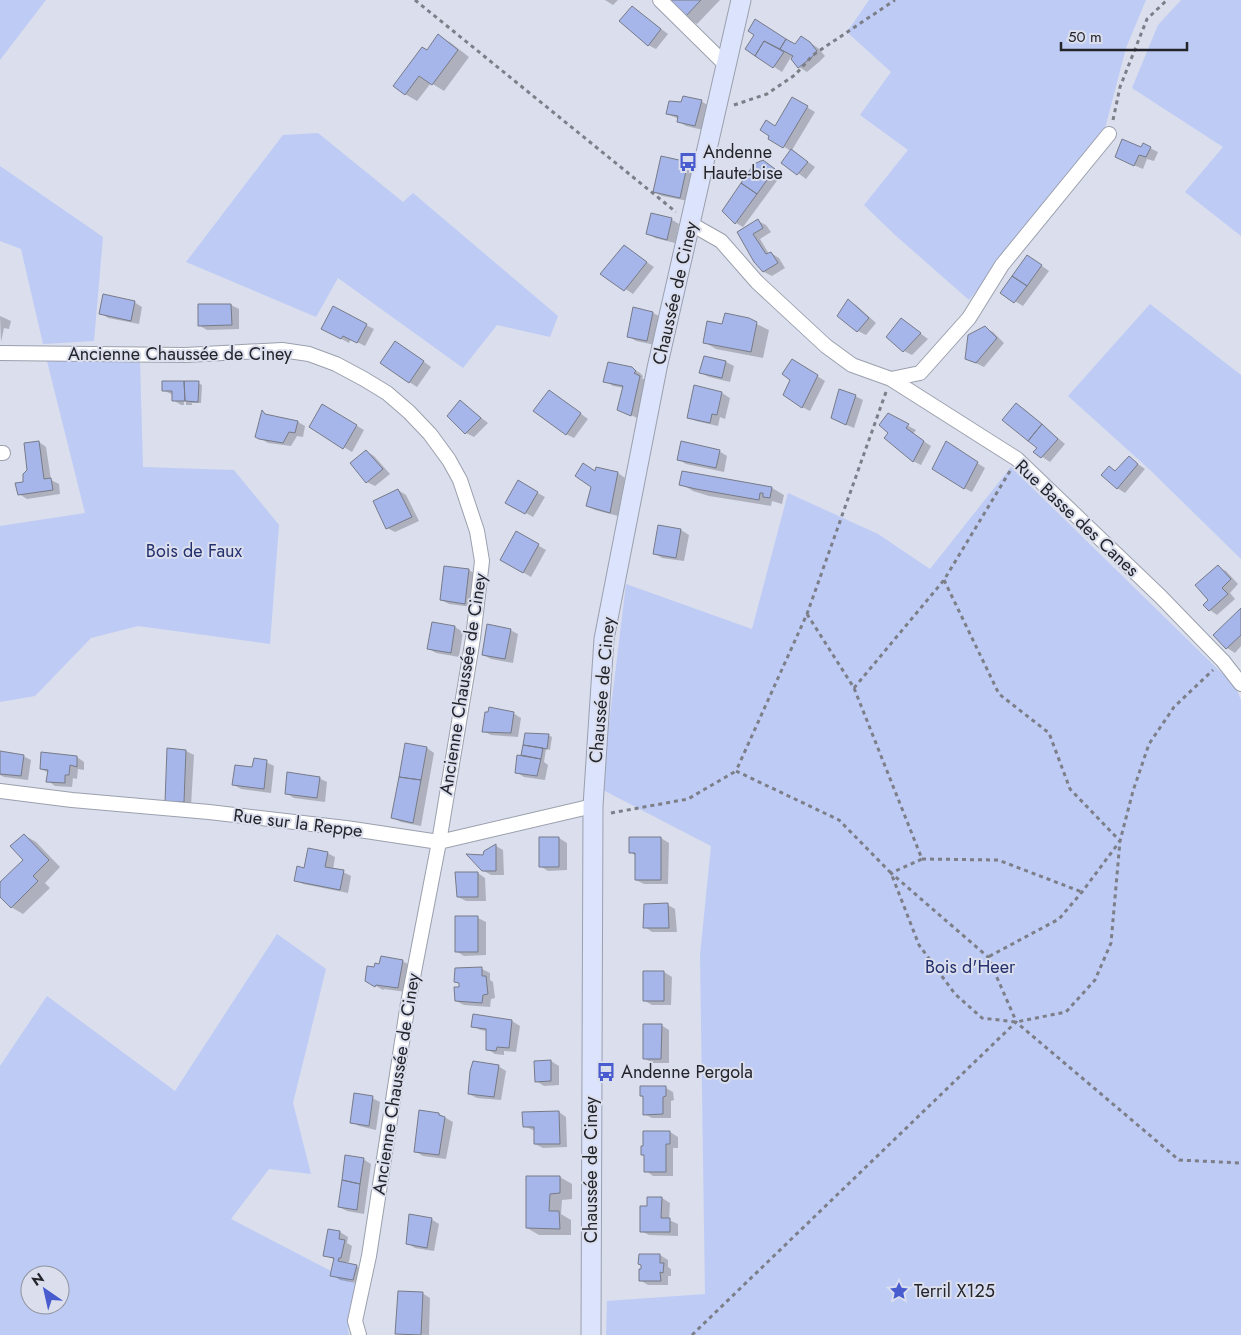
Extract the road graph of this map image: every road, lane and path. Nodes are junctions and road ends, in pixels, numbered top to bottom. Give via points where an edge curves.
1 (415, 0) edge
2 (660, 0) edge
3 (741, 0) edge
4 (895, 0) edge
5 (1166, 0) edge
6 (726, 66) junction
7 (717, 110) junction
8 (1109, 134) joint
9 (691, 224) junction
10 (0, 353) edge
11 (890, 379) junction
12 (1017, 459) junction
13 (944, 580) junction
14 (807, 614) junction
15 (1223, 661) junction
16 (1241, 684) edge
17 (854, 688) junction
18 (736, 772) junction
19 (0, 791) edge
20 (593, 812) junction
21 (1120, 841) junction
22 (439, 842) junction
23 (922, 860) junction
24 (891, 873) junction
25 (1082, 892) junction
26 (988, 957) junction
27 (1016, 1022) junction
28 (1241, 1163) edge
29 (358, 1335) edge
30 (591, 1335) edge
31 (692, 1335) edge

1 - 9 path
2 - 6 street
3 - 6 main road, Chaussée de Ciney
4 - 7 path via 819,50 795,75 767,94
5 - 8 path via 1147,18 1120,87
6 - 7 main road, Chaussée de Ciney
7 - 9 main road, Chaussée de Ciney
8 - 11 street via 1002,265 969,318 920,373
9 - 11 street, Rue Basse des Canes via 721,241 758,282 826,346 852,365
9 - 20 main road, Chaussée de Ciney via 657,368 604,639
10 - 22 street, Ancienne Chaussée de Ciney via 185,355 282,350 309,354 336,364 387,393 430,434 460,480 477,531 482,561 473,638
11 - 12 street, Rue Basse des Canes
11 - 14 path
12 - 13 path
12 - 15 street, Rue Basse des Canes
13 - 17 path
13 - 21 path via 999,694 1049,734 1070,789
14 - 17 path
14 - 18 path
15 - 16 street, Rue Basse des Canes
15 - 21 path via 1174,707 1149,744
17 - 23 path
18 - 20 path via 688,799
18 - 24 path via 839,820
19 - 22 street, Rue sur la Reppe via 219,813
20 - 22 street, Rue sur la Reppe
20 - 30 main road, Chaussée de Ciney
21 - 25 path
21 - 27 path via 1111,944 1095,980 1066,1012
22 - 29 street, Ancienne Chaussée de Ciney via 408,1003 369,1256 355,1321
23 - 24 path
23 - 25 path via 998,860
24 - 26 path
24 - 27 path via 919,945 955,994 982,1018
25 - 26 path via 1059,919
26 - 27 path
27 - 28 path via 1178,1160
27 - 31 path

